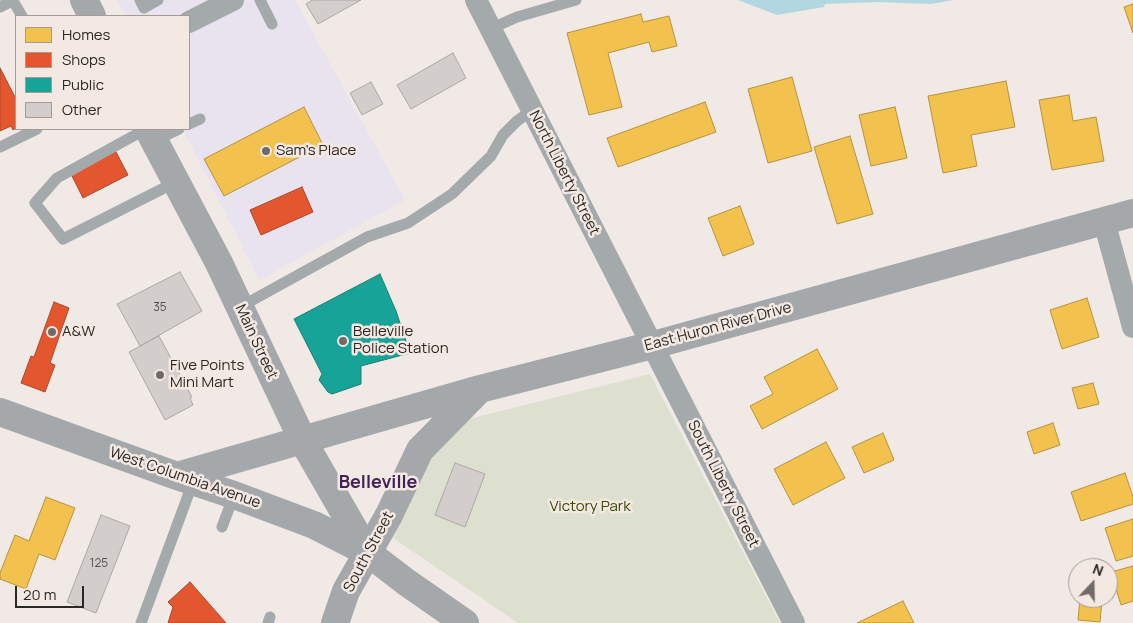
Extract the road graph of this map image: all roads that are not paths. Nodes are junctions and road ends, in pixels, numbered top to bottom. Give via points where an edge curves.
1 (14, 0) edge
2 (84, 0) edge
3 (140, 0) edge
4 (158, 0) edge
5 (233, 0) edge
6 (260, 0) edge
7 (476, 0) edge
8 (576, 0) edge
9 (0, 7) edge
10 (22, 15) edge
11 (92, 15) edge
12 (190, 22) edge
13 (272, 24) dead end
14 (490, 29) junction
15 (532, 110) junction
16 (200, 119) dead end
17 (190, 124) edge
18 (35, 130) edge
19 (172, 130) edge
20 (150, 133) edge
21 (0, 147) edge
22 (176, 182) junction
23 (1133, 213) edge
24 (1104, 222) junction
25 (240, 307) junction
26 (1133, 327) edge
27 (652, 345) junction
28 (480, 389) junction
29 (0, 412) edge
30 (303, 441) junction
31 (185, 478) junction
32 (234, 494) junction
33 (222, 527) dead end
34 (368, 552) junction
35 (140, 623) edge
36 (335, 623) edge
37 (465, 623) edge
38 (794, 623) edge

1 - 9 lane
1 - 10 lane
2 - 11 main road
3 - 4 lane via 144,8
5 - 12 street
6 - 13 lane
7 - 14 street, North Liberty Street
8 - 14 lane via 517,17
14 - 15 street, North Liberty Street
15 - 25 lane via 516,120 491,156 444,199 408,223 367,238
15 - 27 street, North Liberty Street
16 - 17 lane
18 - 21 lane
19 - 20 lane
20 - 22 main road, Main Street
20 - 22 lane via 57,178 35,203 63,239
22 - 25 main road, Main Street
23 - 24 main road, East Huron River Drive
24 - 26 street
24 - 27 main road, East Huron River Drive
25 - 30 main road, Main Street
27 - 28 main road, East Huron River Drive
27 - 38 street, South Liberty Street
28 - 30 main road, East Huron River Drive
28 - 34 main road, South Street via 420,450
29 - 31 main road, West Columbia Avenue
30 - 31 main road, East Huron River Drive
30 - 34 main road, Main Street
31 - 32 main road, West Columbia Avenue
31 - 35 lane
32 - 33 lane
32 - 34 main road, West Columbia Avenue via 314,525
34 - 36 main road, South Street via 346,591
34 - 37 main road

